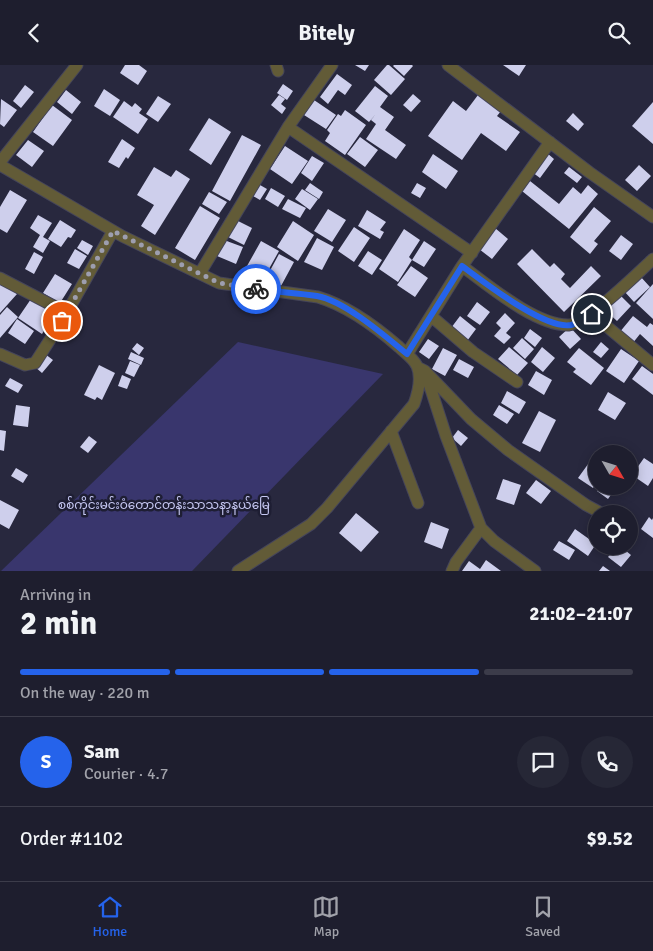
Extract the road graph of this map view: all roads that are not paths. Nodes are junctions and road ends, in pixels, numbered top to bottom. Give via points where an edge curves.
1 (76, 65) edge
2 (332, 65) edge
3 (448, 65) edge
4 (288, 127) junction
5 (550, 142) junction
6 (0, 164) edge
7 (653, 217) edge
8 (113, 231) junction
9 (472, 253) junction
10 (653, 259) edge
11 (462, 266) junction
12 (200, 273) junction
13 (0, 278) edge
14 (67, 313) junction
15 (592, 314) junction
16 (431, 316) junction
17 (0, 354) edge
18 (407, 354) junction
19 (653, 365) edge
20 (421, 369) junction
21 (517, 382) dead end
22 (391, 431) junction
23 (418, 503) dead end
24 (588, 506) edge
25 (481, 528) junction
26 (238, 571) edge
27 (452, 571) edge
28 (535, 571) edge

1 - 6 street
2 - 4 street
3 - 5 street
4 - 9 street
4 - 12 street
5 - 7 street
5 - 9 street
6 - 8 street
8 - 12 street
8 - 14 street
9 - 11 street
10 - 15 street
11 - 15 street via 526,311 552,322 570,325
11 - 16 street
12 - 18 street via 219,283 330,301 370,324
13 - 14 street
14 - 17 street via 35,363 25,365
15 - 19 street
16 - 18 street
16 - 21 street via 473,353
18 - 20 street
20 - 22 street via 414,404
20 - 24 street via 471,419 508,450
20 - 25 street
22 - 23 street
22 - 26 street via 311,524
25 - 27 street
25 - 28 street

